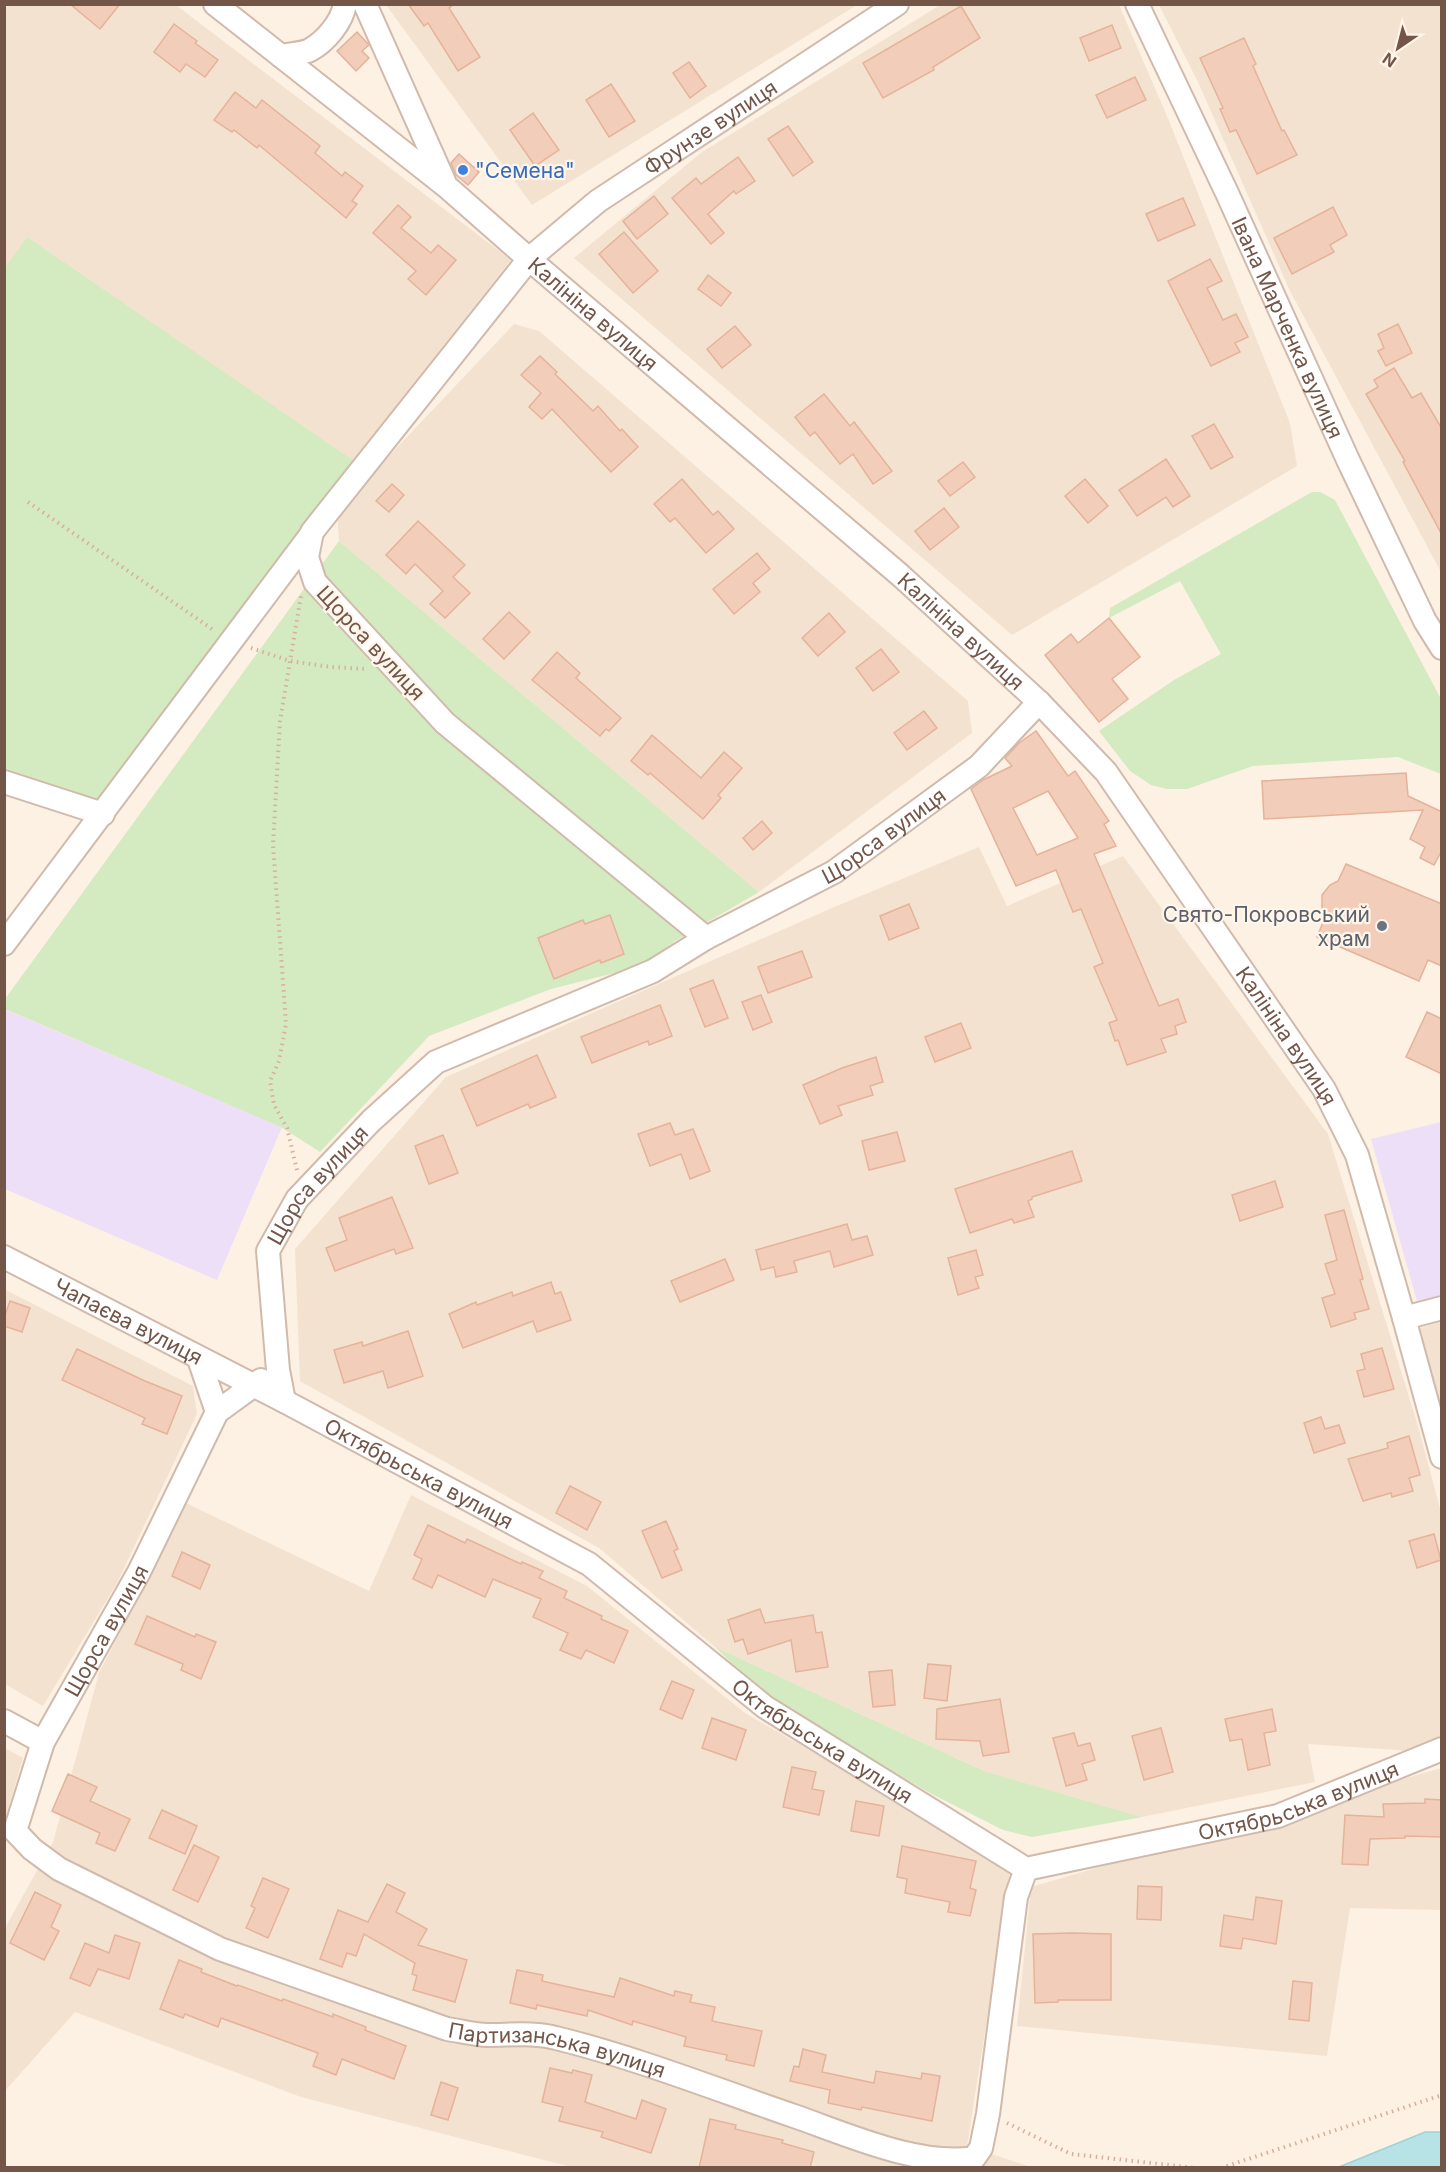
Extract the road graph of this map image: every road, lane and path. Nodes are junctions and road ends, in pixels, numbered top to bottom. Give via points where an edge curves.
1 (215, 4) edge
2 (345, 4) edge
3 (365, 4) edge
4 (897, 4) edge
5 (1137, 4) edge
6 (281, 56) junction
7 (446, 186) junction
8 (529, 259) junction
9 (28, 502) dead end
10 (312, 532) junction
11 (302, 591) dead end
12 (230, 642) junction
13 (1442, 648) edge
14 (290, 661) junction
15 (397, 671) junction
16 (1039, 702) junction
17 (4, 782) edge
18 (103, 814) junction
19 (706, 938) junction
20 (4, 944) edge
21 (297, 1199) junction
22 (4, 1257) edge
23 (1442, 1308) edge
24 (1404, 1318) junction
25 (199, 1359) junction
26 (278, 1370) junction
27 (251, 1386) junction
28 (284, 1401) junction
29 (217, 1412) junction
30 (1442, 1457) edge
31 (4, 1720) edge
32 (43, 1742) junction
33 (1442, 1749) edge
34 (1026, 1869) junction
35 (1442, 2096) edge
36 (988, 2114) junction
37 (1196, 2168) edge
38 (1221, 2168) edge

1 - 6 street, Калініна вулиця
2 - 6 street via 343,15 327,36 309,50
3 - 7 street
4 - 8 street, Фрунзе вулиця via 598,201
5 - 13 street, Івана Марченка вулиця via 1353,471 1425,621
6 - 7 street, Калініна вулиця
7 - 8 street, Калініна вулиця
8 - 10 street
8 - 16 street, Калініна вулиця via 900,574
9 - 12 path
10 - 12 street
10 - 15 street, Щорса вулиця via 307,557 315,582
11 - 14 path
12 - 14 path
12 - 18 street
14 - 15 path
14 - 21 path via 280,721 273,845 286,1024 279,1061 270,1081 274,1105 287,1128 297,1171
15 - 19 street, Щорса вулиця via 445,723
16 - 19 street, Щорса вулиця via 979,766 834,872
16 - 24 street, Калініна вулиця via 1106,772 1324,1089 1357,1155
17 - 18 street
18 - 20 street
19 - 21 street, Щорса вулиця via 653,971 436,1062 371,1121
21 - 26 street, Щорса вулиця via 268,1251
22 - 25 street, Чапаєва вулиця
23 - 24 street
24 - 30 street, Калініна вулиця
25 - 27 street, Чапаєва вулиця
25 - 29 street
26 - 27 street, Щорса вулиця
26 - 28 street
27 - 28 street, Октябрьська вулиця
27 - 29 street, Щорса вулиця
28 - 34 street, Октябрьська вулиця via 589,1564 765,1707
29 - 32 street, Щорса вулиця via 139,1572
31 - 32 street
32 - 36 street, Партизанська вулиця via 15,1831 59,1869 220,1949 447,2029 485,2035 554,2037 640,2062 871,2143 928,2158 974,2158 981,2148
33 - 34 street, Октябрьська вулиця via 1278,1816
34 - 36 street, Партизанська вулиця via 1016,1897
35 - 38 path
36 - 37 path via 1071,2154

